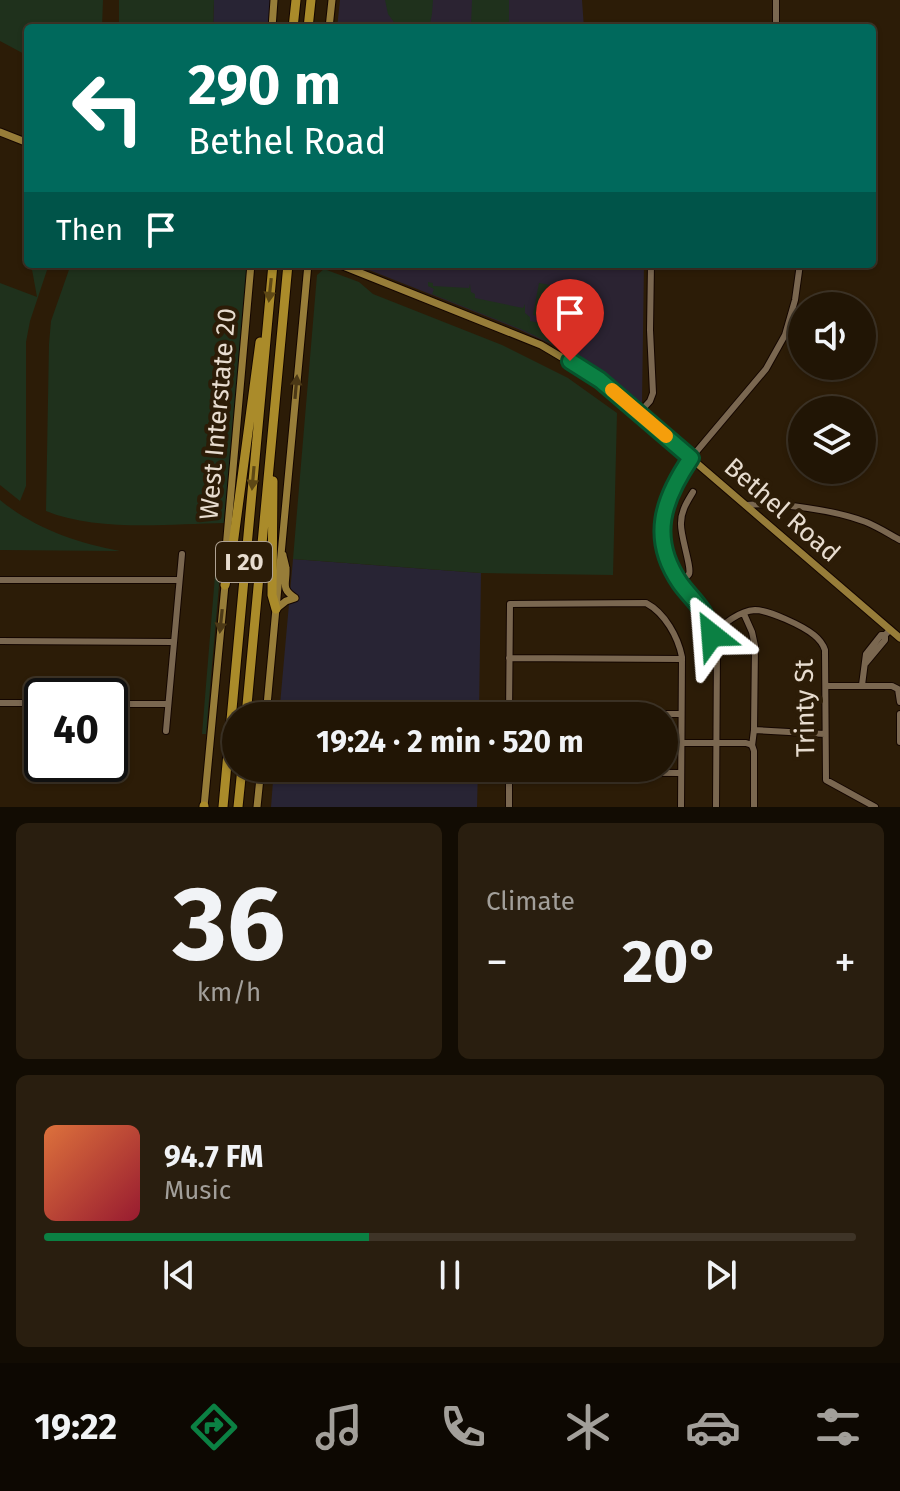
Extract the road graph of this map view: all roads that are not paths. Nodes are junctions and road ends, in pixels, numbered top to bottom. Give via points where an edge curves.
1 (274, 0) edge
2 (296, 0) edge
3 (311, 0) edge
4 (332, 0) edge
5 (776, 0) edge
6 (272, 24) edge
7 (293, 24) edge
8 (308, 24) edge
9 (329, 24) edge
10 (776, 24) edge
11 (0, 132) edge
12 (24, 141) edge
13 (251, 268) edge
14 (273, 268) edge
15 (288, 268) edge
16 (308, 268) edge
17 (348, 268) edge
18 (651, 268) edge
19 (799, 268) edge
20 (267, 316) junction
21 (639, 413) junction
22 (272, 435) junction
23 (691, 458) junction
24 (693, 492) dead end
25 (746, 505) junction
26 (900, 540) edge
27 (281, 549) junction
28 (182, 554) dead end
29 (0, 580) edge
30 (179, 580) junction
31 (680, 583) junction
32 (225, 585) junction
33 (276, 609) junction
34 (744, 614) junction
35 (707, 621) junction
36 (723, 623) junction
37 (888, 632) junction
38 (712, 635) junction
39 (900, 638) edge
40 (0, 641) edge
41 (173, 642) junction
42 (509, 658) junction
43 (682, 659) junction
44 (862, 685) junction
45 (826, 686) junction
46 (247, 702) edge
47 (267, 702) edge
48 (509, 702) edge
49 (900, 702) edge
50 (0, 703) edge
51 (24, 703) edge
52 (128, 704) edge
53 (168, 704) junction
54 (678, 714) edge
55 (681, 714) junction
56 (900, 714) edge
57 (754, 730) junction
58 (166, 731) dead end
59 (825, 734) junction
60 (900, 742) edge
61 (681, 743) junction
62 (716, 743) junction
63 (752, 746) junction
64 (678, 773) edge
65 (681, 773) junction
66 (241, 782) edge
67 (260, 782) edge
68 (509, 782) edge
69 (204, 807) edge
70 (223, 807) edge
71 (238, 807) edge
72 (257, 807) edge
73 (509, 807) edge
74 (681, 807) edge
75 (716, 807) edge
76 (754, 807) edge
77 (875, 807) edge

1 - 6 main road
2 - 7 highway
3 - 8 highway
4 - 9 main road
5 - 10 street
11 - 12 main road
13 - 32 main road, West Interstate 20
14 -> 20 highway, I 20
15 - 22 highway, I 20
27 -> 16 main road
17 - 21 main road, Bethel Road via 541,345 600,380
18 - 21 street via 653,393
19 - 23 street via 785,335 766,369
20 - 32 highway
20 -> 70 highway, I 20
21 - 23 main road, Bethel Road
22 - 33 highway
22 - 46 highway, I 20
23 - 25 main road, Bethel Road
23 - 31 street via 669,495 663,521 665,549
24 - 31 street via 681,522 690,573
25 - 26 street via 835,514 867,522
25 - 37 main road, Bethel Road
27 - 33 main road
27 - 33 main road via 285,588 295,598
28 - 30 street
29 - 30 street
30 - 41 street
31 - 35 street
32 -> 69 main road, West Interstate 20
33 - 47 main road
34 - 36 street
34 - 45 street, Trinty St via 768,612 822,642
34 - 57 street via 755,646
35 - 36 street
35 - 38 street
36 - 38 street
37 - 39 main road, Bethel Road
37 - 44 street via 864,665
38 - 62 street via 717,648
40 - 41 street
41 - 53 street
42 - 43 street
42 - 43 street via 510,604 646,603 679,641
42 - 48 street
43 - 55 street
44 - 45 street
44 - 49 street via 896,687
45 - 59 street, Trinty St
50 - 51 street
52 - 53 street
53 - 58 street
54 - 55 street
55 - 61 street
56 - 60 street
57 - 59 street
57 - 63 street
59 - 77 street, Trinty St via 826,780
61 - 62 street
61 - 65 street
62 - 63 street
62 - 75 street
63 - 76 street
64 - 65 street
65 - 74 street
66 - 71 highway
67 - 72 main road
68 - 73 street

